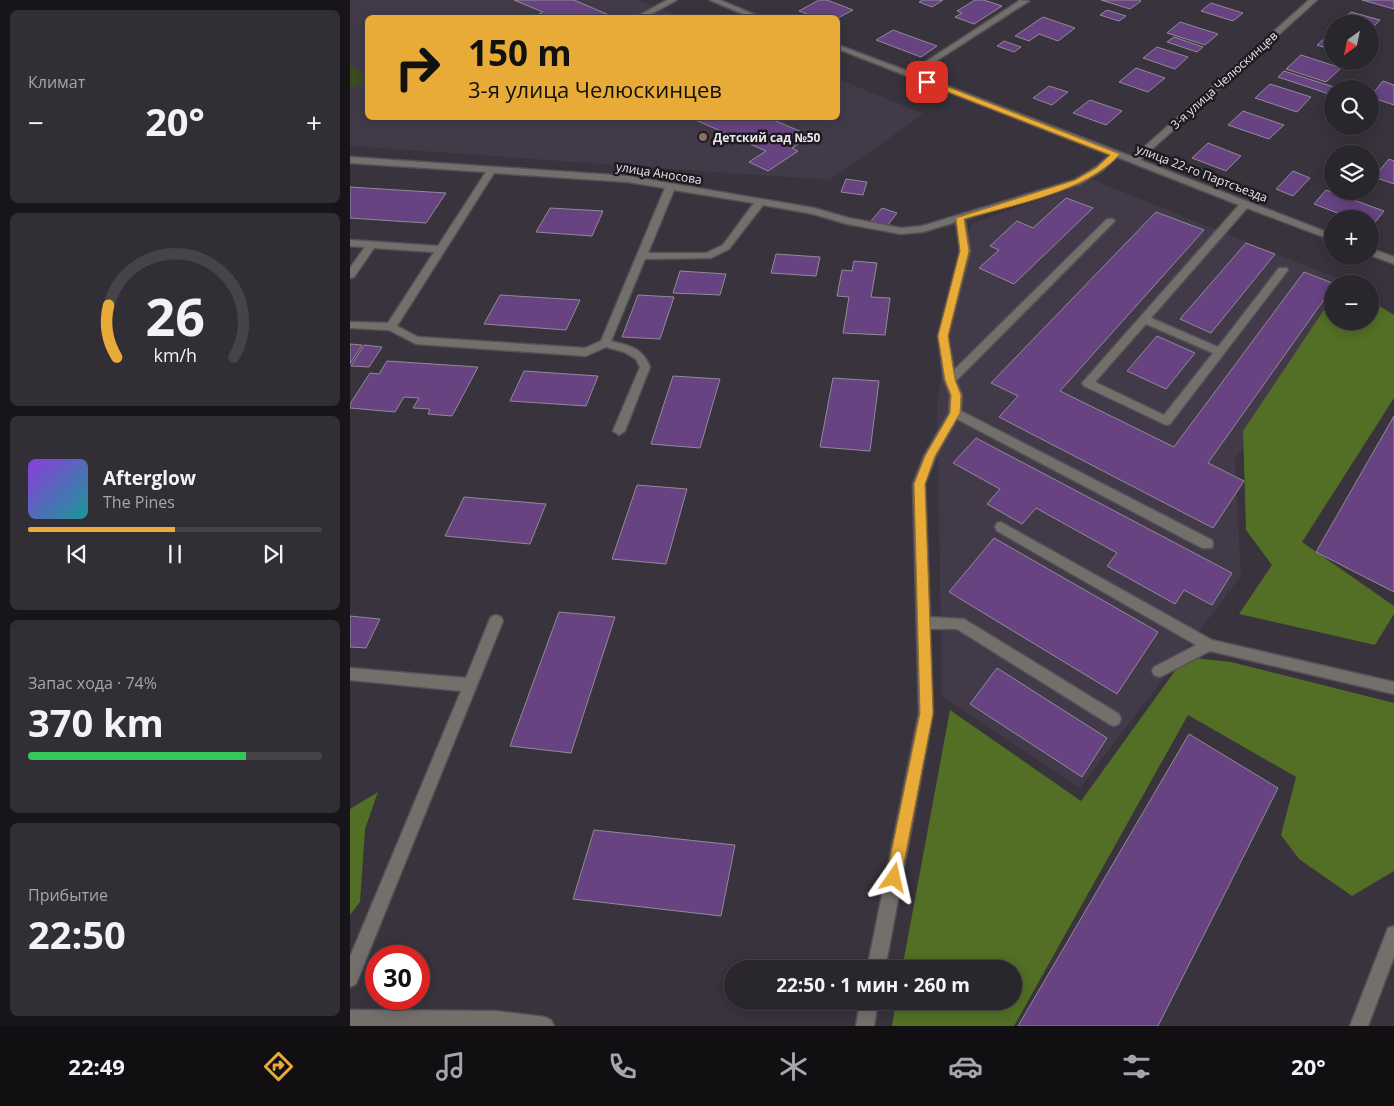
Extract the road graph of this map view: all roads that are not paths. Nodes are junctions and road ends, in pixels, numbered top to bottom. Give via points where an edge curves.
1 (673, 0) edge
2 (714, 0) edge
3 (1022, 0) edge
4 (1314, 0) edge
5 (643, 15) edge
6 (752, 15) edge
7 (840, 48) edge
8 (910, 75) junction
9 (1116, 154) junction
10 (350, 160) edge
11 (1134, 161) junction
12 (492, 169) junction
13 (670, 188) junction
14 (761, 201) junction
15 (1245, 204) junction
16 (960, 218) junction
17 (1110, 221) dead end
18 (1324, 234) edge
19 (350, 243) edge
20 (372, 244) junction
21 (441, 249) junction
22 (1379, 253) edge
23 (642, 256) junction
24 (1392, 256) edge
25 (1283, 270) dead end
26 (350, 275) edge
27 (1144, 319) junction
28 (350, 324) edge
29 (392, 328) junction
30 (606, 343) junction
31 (1220, 352) junction
32 (950, 380) junction
33 (955, 413) junction
34 (619, 431) dead end
35 (1001, 527) dead end
36 (1207, 544) dead end
37 (496, 621) dead end
38 (923, 623) junction
39 (1209, 644) junction
40 (1159, 671) dead end
41 (350, 674) edge
42 (470, 685) junction
43 (1394, 688) edge
44 (1114, 719) dead end
45 (1394, 934) edge
46 (878, 960) edge
47 (350, 978) edge
48 (868, 1010) edge
49 (350, 1020) edge
50 (545, 1026) edge
51 (865, 1026) edge
52 (1359, 1026) edge

1 - 5 street
2 - 6 street
3 - 8 street via 1025,1
4 - 11 street, 3-я улица Челюскинцев
7 - 8 street, улица 22-го Партсъезда
8 - 9 street, улица 22-го Партсъезда
9 - 11 street, улица 22-го Партсъезда
9 - 16 street via 1078,182
10 - 12 street, улица Аносова
11 - 15 street, улица 22-го Партсъезда
12 - 13 street, улица Аносова via 628,179
12 - 21 street
13 - 14 street, улица Аносова
13 - 23 street
14 - 16 street, улица Аносова via 901,231 923,229
14 - 23 street via 726,248 708,256
15 - 18 street, улица 22-го Партсъезда
15 - 27 street
16 - 32 street via 965,251 943,336
17 - 32 street
19 - 20 street
20 - 21 street
20 - 26 street
21 - 29 street
22 - 24 street
23 - 30 street
25 - 31 street
27 - 31 street
27 - 31 street via 1088,383 1166,421
28 - 29 street
29 - 30 street via 416,340 426,341 586,352
30 - 34 street via 628,349 641,357 645,367
32 - 33 street via 956,395
33 - 36 street
33 - 38 street via 930,456 920,484
35 - 39 street
37 - 42 street
38 - 44 street via 959,623
38 - 46 street via 926,713
39 - 40 street
39 - 43 street
41 - 42 street
42 - 47 street
45 - 52 street
48 - 51 street
49 - 50 street via 495,1020

